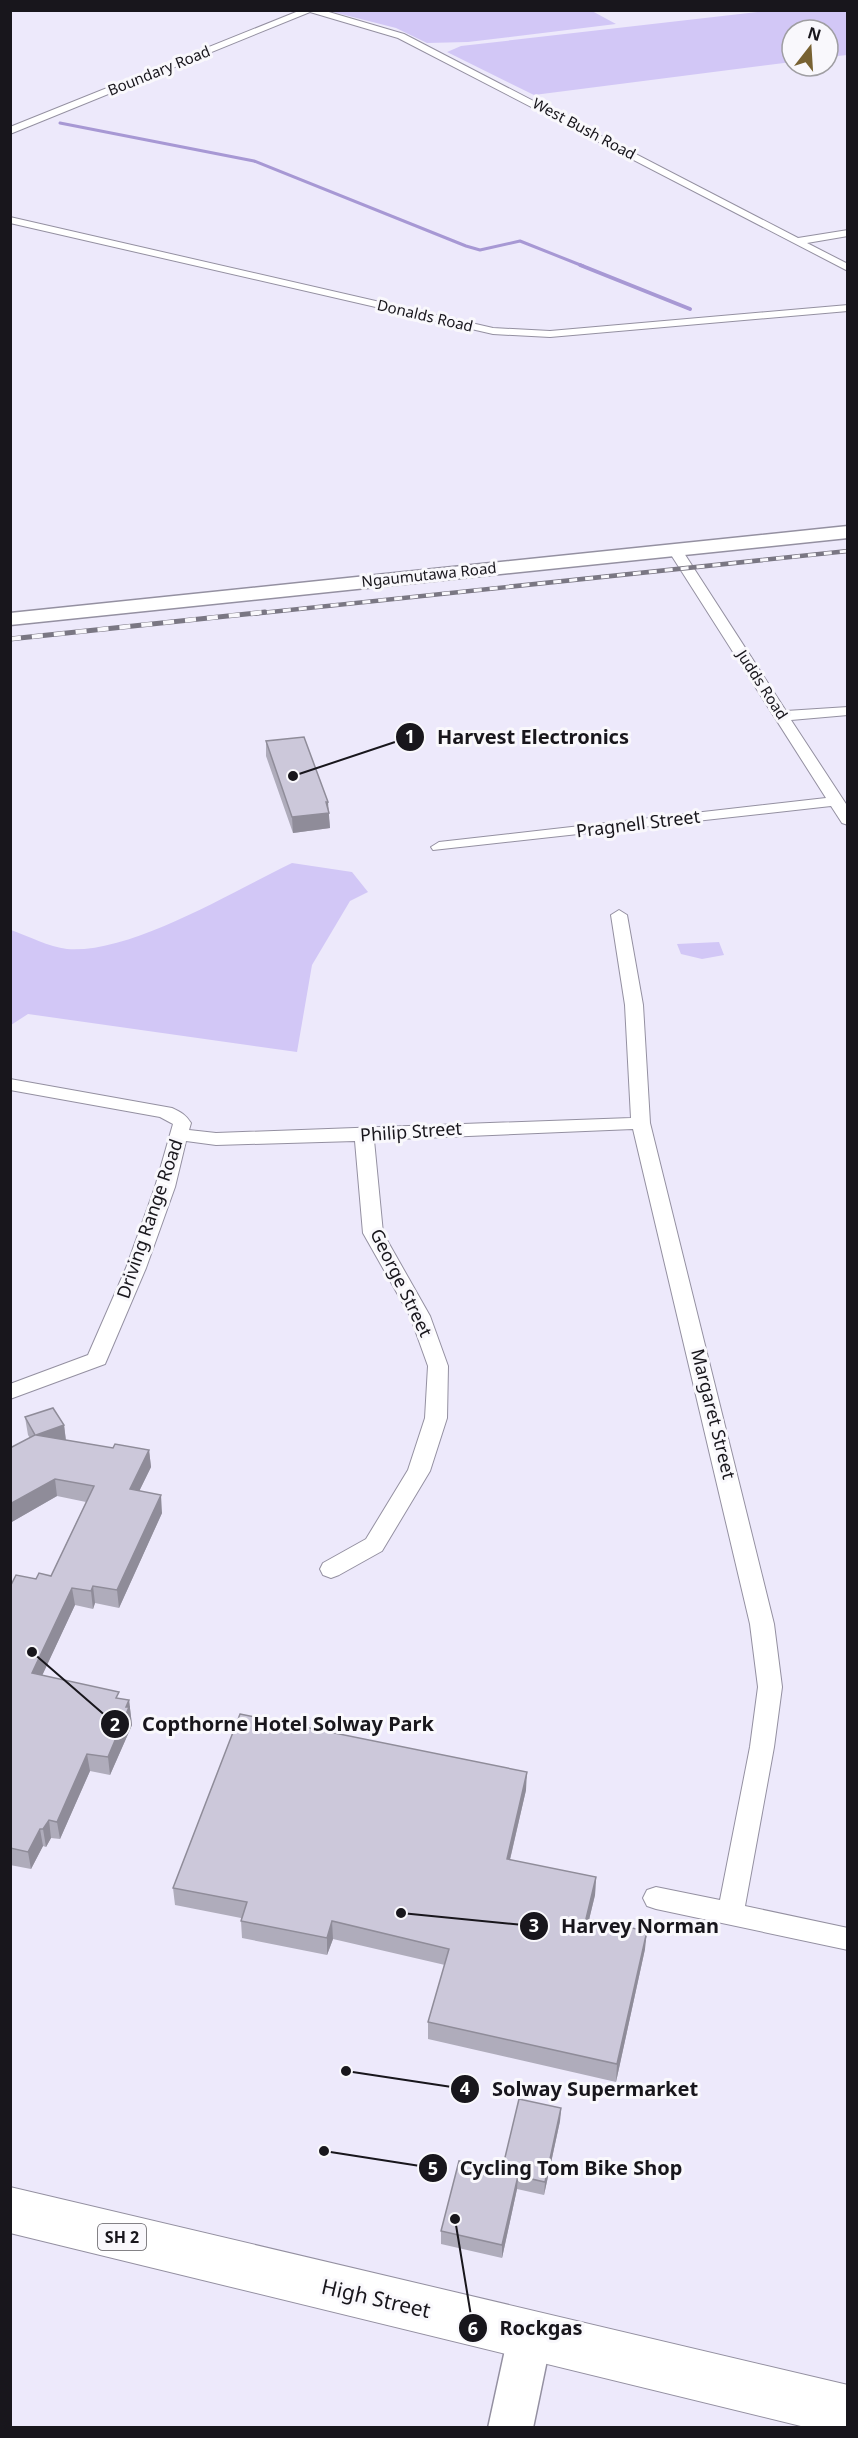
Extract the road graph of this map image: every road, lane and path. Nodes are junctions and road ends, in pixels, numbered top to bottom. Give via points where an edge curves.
1 (310, 10) edge
2 (10, 131) edge
3 (10, 220) edge
4 (848, 233) edge
5 (797, 241) junction
6 (848, 268) edge
7 (848, 308) edge
8 (848, 532) edge
9 (675, 550) junction
10 (10, 619) edge
11 (848, 711) edge
12 (786, 723) junction
13 (848, 724) edge
14 (836, 801) junction
15 (848, 820) edge
16 (439, 848) dead end
17 (619, 915) dead end
18 (10, 1084) edge
19 (641, 1123) junction
20 (180, 1135) junction
21 (364, 1136) junction
22 (10, 1392) edge
23 (331, 1569) dead end
24 (656, 1898) dead end
25 (730, 1914) junction
26 (848, 1939) edge
27 (10, 2210) edge
28 (530, 2336) junction
29 (848, 2411) edge
30 (510, 2427) edge

1 - 2 street, Boundary Road
1 - 5 street, West Bush Road via 401,36
3 - 7 street, Donalds Road via 493,331 550,334
4 - 5 street
5 - 6 street, West Bush Road
8 - 9 main road, Ngaumutawa Road
9 - 10 main road, Ngaumutawa Road
9 - 12 street, Judds Road
11 - 12 street
12 - 13 street
12 - 14 street, Judds Road
14 - 15 street, Judds Road
14 - 16 street, Pragnell Street
17 - 19 street, Margaret Street via 634,1005
18 - 20 street, Driving Range Road via 165,1112 182,1124
19 - 21 street, Philip Street via 427,1130
19 - 25 street, Margaret Street via 757,1601 770,1688
20 - 21 street, Philip Street via 216,1139
20 - 22 street, Driving Range Road via 136,1268 98,1359
21 - 23 street, George Street via 373,1233 420,1316 438,1366 436,1418 419,1471 374,1545
24 - 25 street
25 - 26 street
27 - 28 highway, High Street / SH 2
28 - 29 highway, High Street / SH 2
28 - 30 main road

